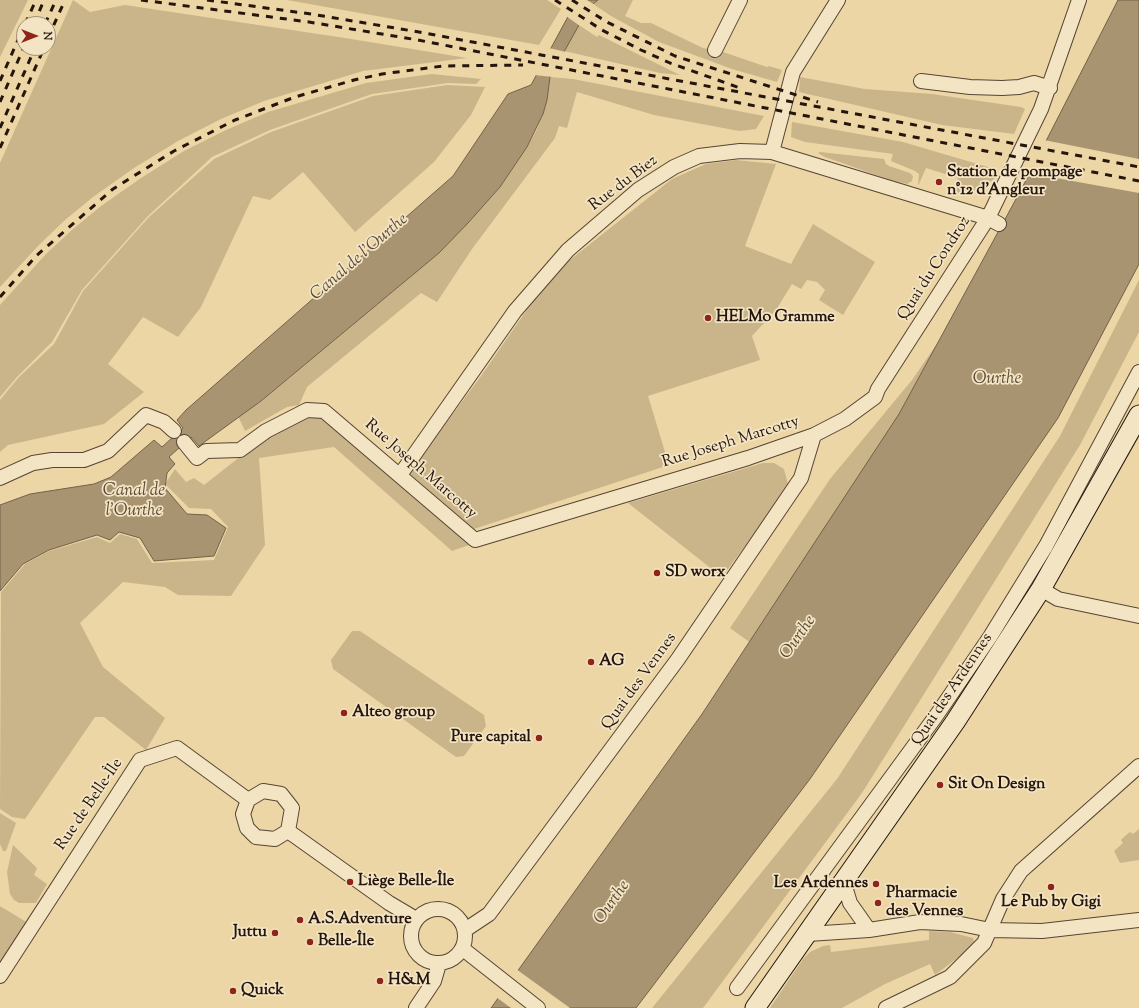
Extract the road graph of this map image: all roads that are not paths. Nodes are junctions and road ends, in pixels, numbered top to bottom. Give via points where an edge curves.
1 (740, 0) edge
2 (838, 0) edge
3 (1079, 0) edge
4 (715, 50) dead end
5 (921, 80) dead end
6 (1050, 88) junction
7 (772, 152) junction
8 (994, 221) junction
9 (1139, 372) edge
10 (1139, 415) edge
11 (814, 435) junction
12 (400, 475) junction
13 (0, 478) edge
14 (1041, 589) junction
15 (1139, 616) edge
16 (1139, 766) edge
17 (248, 800) junction
18 (288, 831) junction
19 (844, 883) junction
20 (416, 919) junction
21 (1139, 920) edge
22 (465, 930) junction
23 (869, 930) junction
24 (990, 930) junction
25 (808, 934) junction
26 (463, 949) junction
27 (440, 964) junction
28 (0, 976) edge
29 (737, 988) dead end
30 (416, 1008) edge
31 (538, 1008) edge
32 (756, 1008) edge
33 (886, 1008) edge

1 - 4 street
2 - 7 street via 793,72
3 - 6 street, Quai du Condroz
5 - 6 street via 996,88 1019,87 1034,83
6 - 8 street, Quai du Condroz
7 - 8 street, Rue du Biez
7 - 12 street, Rue du Biez via 699,156 674,167 638,190 568,250 515,311
8 - 11 street, Quai du Condroz via 875,397 845,419
9 - 29 street, Quai des Ardennes via 1046,546 990,637 936,716
10 - 14 main road, Quai des Ardennes
11 - 12 street, Rue Joseph Marcotty via 748,458 475,540
11 - 22 street, Quai des Vennes via 801,478 678,659 489,914
12 - 13 street, Rue Joseph Marcotty via 324,410 307,410 266,431 240,450 206,451 197,458 164,422 146,416 108,451 84,460 33,463
14 - 15 street via 1058,599
14 - 19 main road, Quai des Ardennes via 955,722
16 - 24 street via 1021,871 1003,899
17 - 18 street via 243,814 247,828 256,837 275,839
17 - 18 street via 262,791 282,794 292,808
17 - 28 street, Rue de Belle-Île via 177,748 140,760
18 - 20 street via 389,903
19 - 23 street via 850,903
19 - 25 main road, Quai des Ardennes
20 - 22 street via 429,910 441,908 453,912
20 - 27 street via 411,934 415,950 426,961
21 - 24 street via 1042,931
22 - 26 street via 466,940
23 - 24 street via 920,922 961,924
23 - 25 street
24 - 33 street via 984,943 950,977
25 - 32 main road, Quai des Ardennes
26 - 27 street via 451,961
26 - 31 street
27 - 30 street via 434,981

